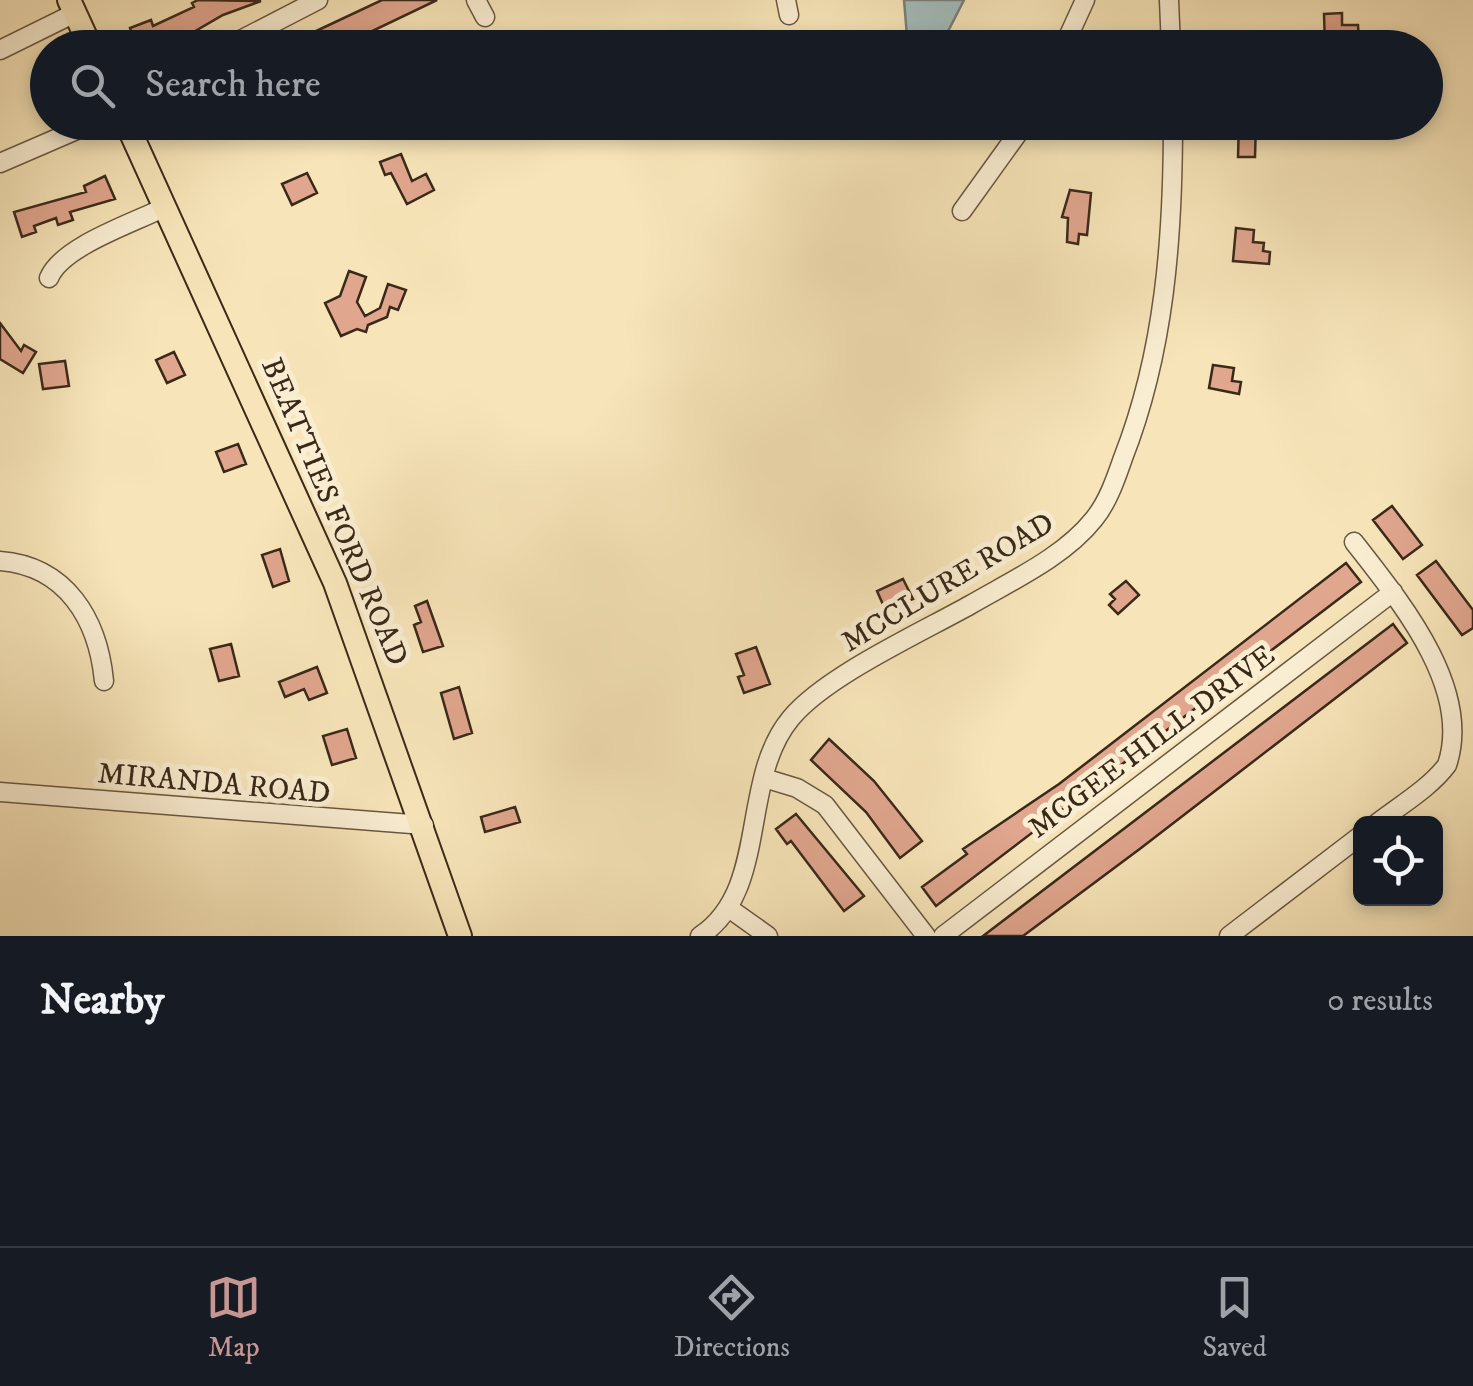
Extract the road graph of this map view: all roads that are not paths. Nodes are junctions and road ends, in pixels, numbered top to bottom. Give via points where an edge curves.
1 (318, 0) edge
2 (1085, 0) edge
3 (1169, 0) edge
4 (72, 7) edge
5 (33, 30) edge
6 (83, 30) edge
7 (260, 30) edge
8 (1071, 30) edge
9 (1170, 30) edge
10 (30, 32) edge
11 (0, 50) edge
12 (53, 140) edge
13 (134, 140) edge
14 (1013, 140) edge
15 (1173, 140) edge
16 (0, 163) edge
17 (166, 208) junction
18 (962, 212) dead end
19 (48, 278) dead end
20 (1354, 542) dead end
21 (0, 561) edge
22 (1393, 592) junction
23 (104, 682) dead end
24 (764, 778) junction
25 (0, 792) edge
26 (1386, 816) edge
27 (424, 826) junction
28 (1353, 841) edge
29 (730, 909) junction
30 (460, 936) edge
31 (700, 936) edge
32 (768, 936) edge
33 (926, 936) edge
34 (943, 936) edge
35 (1229, 936) edge

1 - 7 street
2 - 8 street
3 - 9 street
4 - 5 street
4 - 6 main road
10 - 11 street
12 - 16 street
13 - 17 main road, BEATTIES FORD ROAD
14 - 18 street
15 - 24 street, MCCLURE ROAD via 1156,352 1103,507 1042,562 808,702 782,731
17 - 19 street via 62,258
17 - 27 main road, BEATTIES FORD ROAD via 299,494
20 - 22 street
21 - 23 street via 47,572 74,595 99,651
22 - 26 street via 1456,673 1465,715 1446,767
22 - 34 street, MCGEE HILL DRIVE
24 - 29 street, MCCLURE ROAD
24 - 33 street via 825,805
25 - 27 street, MIRANDA ROAD
27 - 30 main road, BEATTIES FORD ROAD
28 - 35 street
29 - 31 street
29 - 32 street

